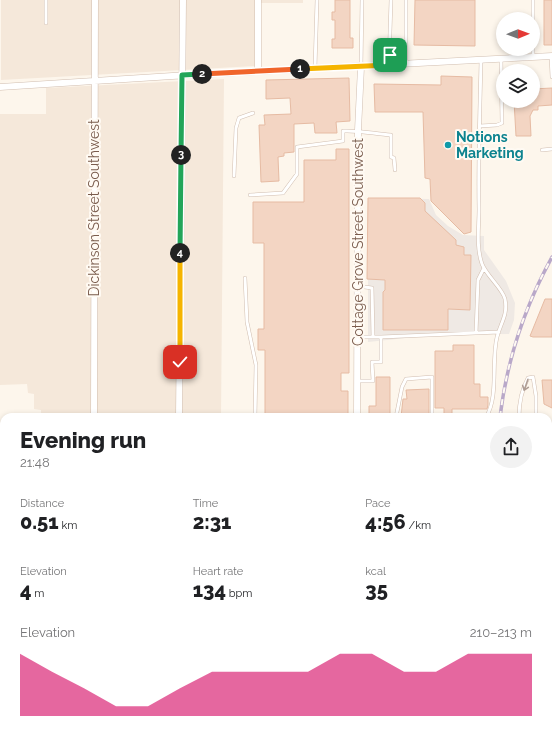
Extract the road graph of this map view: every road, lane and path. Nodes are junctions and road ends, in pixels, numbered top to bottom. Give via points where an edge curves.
1 (46, 0) edge
2 (95, 0) edge
3 (182, 0) edge
4 (258, 0) edge
5 (317, 0) edge
6 (362, 0) edge
7 (391, 0) edge
8 (406, 0) edge
9 (533, 0) edge
10 (533, 12) edge
11 (46, 23) dead end
12 (551, 56) edge
13 (533, 57) joint
14 (501, 59) junction
15 (481, 60) junction
16 (406, 64) junction
17 (389, 65) junction
18 (361, 67) junction
19 (552, 67) edge
20 (315, 68) junction
21 (258, 71) junction
22 (182, 75) junction
23 (552, 77) edge
24 (94, 81) junction
25 (0, 87) edge
26 (253, 113) dead end
27 (480, 126) junction
28 (358, 130) junction
29 (552, 149) edge
30 (542, 150) dead end
31 (395, 170) dead end
32 (234, 176) dead end
33 (250, 195) dead end
34 (484, 268) junction
35 (245, 278) dead end
36 (357, 286) junction
37 (499, 332) junction
38 (476, 333) junction
39 (357, 337) junction
40 (373, 337) junction
41 (381, 337) junction
42 (357, 381) junction
43 (94, 413) edge
44 (179, 413) edge
45 (255, 413) edge
46 (357, 413) edge
47 (397, 413) edge
48 (432, 413) edge
49 (489, 413) edge
50 (519, 413) edge
51 (536, 413) edge

1 - 11 lane
2 - 24 street, Dickinson Street Southwest
3 - 22 street
4 - 21 street
5 - 20 lane
6 - 18 lane
7 - 17 lane
8 - 16 lane
9 - 10 lane
12 - 13 street
12 - 19 lane
13 - 14 street
14 - 15 street
14 - 27 lane via 502,123
15 - 16 street
15 - 27 lane
16 - 17 street
17 - 18 street
18 - 20 street
18 - 28 street, Cottage Grove Street Southwest
19 - 23 lane
20 - 21 street
21 - 22 street
22 - 24 street
22 - 44 street
24 - 25 street
24 - 43 street, Dickinson Street Southwest
26 - 32 lane via 239,118 236,128
27 - 34 lane via 479,246
28 - 31 lane via 364,133 391,135 391,157 394,158
28 - 33 lane via 343,131 343,141 297,147 297,174 284,193
28 - 36 street, Cottage Grove Street Southwest
29 - 30 lane
34 - 37 lane via 505,297 505,317
34 - 38 lane via 478,280
35 - 45 lane via 247,322 256,365
36 - 39 street, Cottage Grove Street Southwest
36 - 40 lane via 372,288
37 - 38 lane
37 - 49 lane via 493,360 493,389
38 - 41 lane
39 - 40 lane
39 - 42 street, Cottage Grove Street Southwest
40 - 41 lane
41 - 42 lane via 381,362 372,362 373,381
42 - 46 street, Cottage Grove Street Southwest
47 - 48 lane via 406,378 432,377
51 -> 50 lane via 533,377 528,378 525,383

